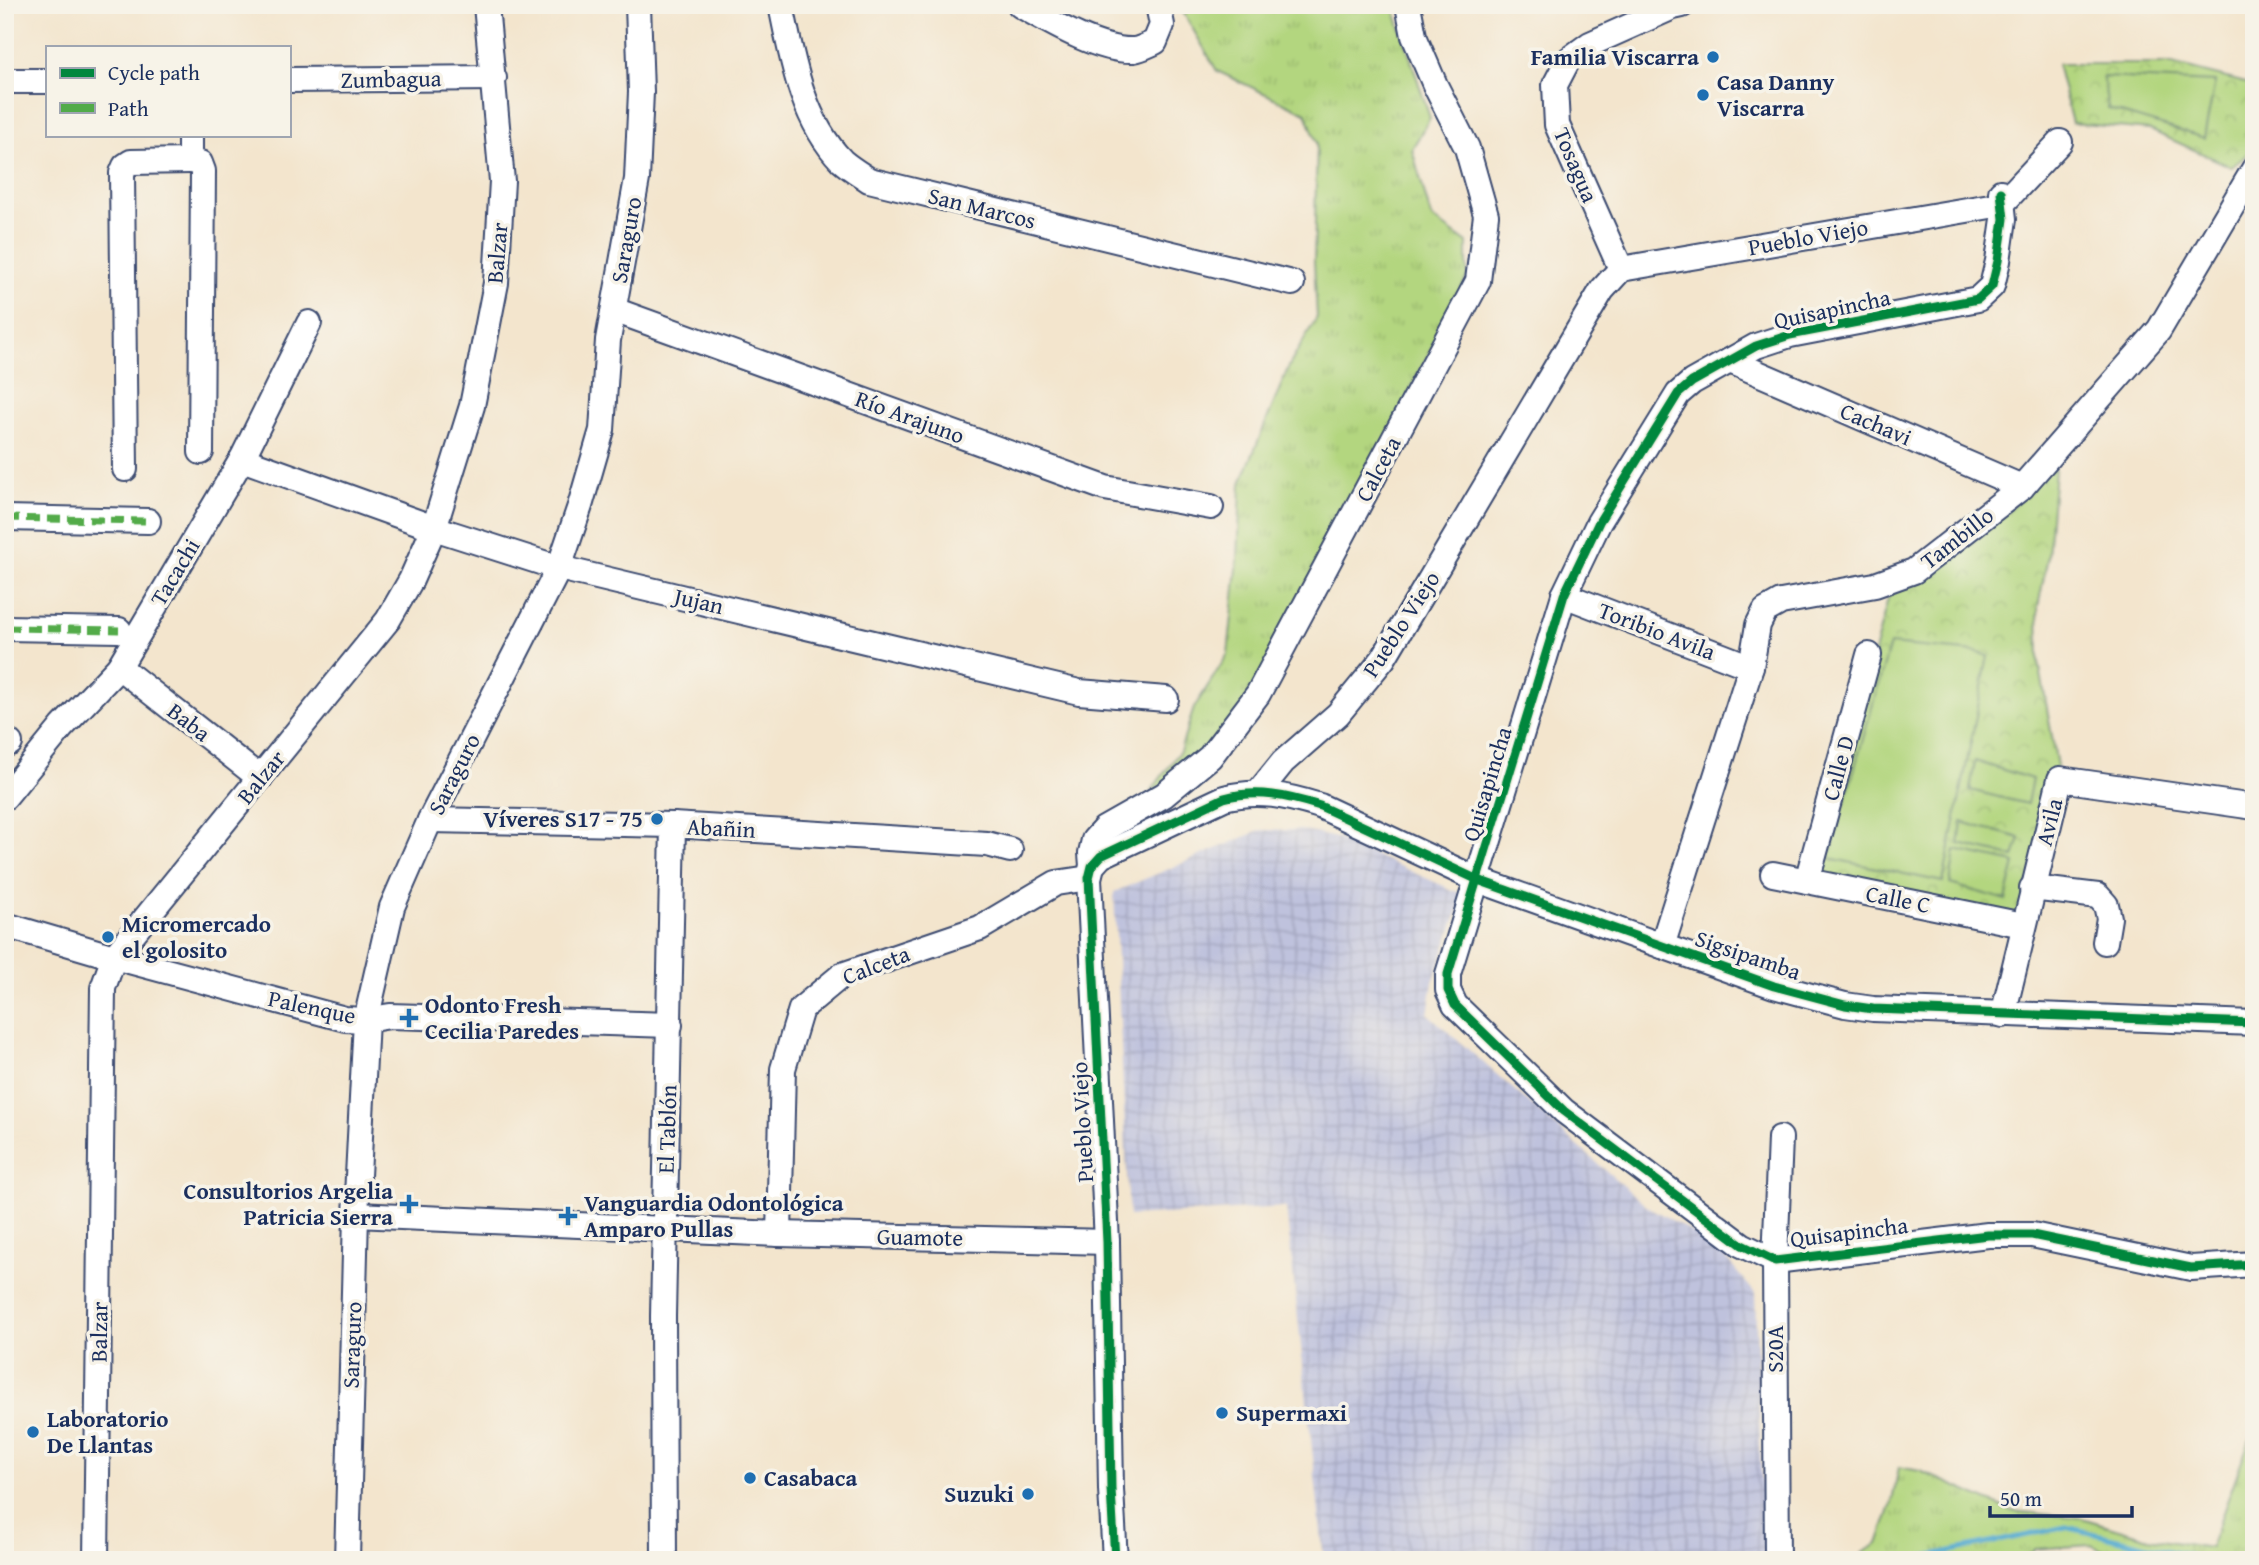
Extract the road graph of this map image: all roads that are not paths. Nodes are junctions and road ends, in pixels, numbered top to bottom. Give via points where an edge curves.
1 (486, 5) edge
2 (638, 5) edge
3 (780, 5) edge
4 (1020, 5) edge
5 (1157, 5) edge
6 (1408, 5) edge
7 (1682, 5) edge
8 (494, 78) junction
9 (290, 80) edge
10 (5, 81) edge
11 (46, 81) edge
12 (190, 136) edge
13 (2060, 142) dead end
14 (190, 161) junction
15 (2254, 169) edge
16 (2001, 198) junction
17 (1621, 269) junction
18 (1292, 283) dead end
19 (614, 310) junction
20 (310, 323) dead end
21 (1730, 361) junction
22 (201, 452) dead end
23 (242, 459) junction
24 (125, 469) dead end
25 (2022, 487) junction
26 (1211, 508) dead end
27 (5, 518) edge
28 (148, 521) dead end
29 (434, 528) junction
30 (559, 568) junction
31 (1564, 595) junction
32 (5, 628) edge
33 (119, 630) dead end
34 (1870, 655) dead end
35 (119, 667) junction
36 (1751, 667) junction
37 (1166, 699) dead end
38 (260, 778) junction
39 (1258, 793) junction
40 (5, 797) edge
41 (2254, 807) edge
42 (430, 820) junction
43 (673, 825) junction
44 (1010, 850) dead end
45 (1091, 872) junction
46 (1773, 874) dead end
47 (1478, 880) junction
48 (1807, 881) junction
49 (2032, 888) junction
50 (5, 925) edge
51 (2023, 925) junction
52 (2105, 942) dead end
53 (1662, 946) junction
54 (114, 957) junction
55 (2003, 1015) junction
56 (366, 1020) junction
57 (2254, 1023) edge
58 (670, 1025) junction
59 (1780, 1138) dead end
60 (356, 1215) junction
61 (664, 1228) junction
62 (779, 1234) junction
63 (1107, 1242) junction
64 (1775, 1261) junction
65 (2254, 1264) edge
66 (96, 1560) edge
67 (347, 1560) edge
68 (664, 1560) edge
69 (1115, 1560) edge
70 (1777, 1560) edge

1 - 8 street, Balzar
2 - 19 street, Saraguro via 638,179
3 - 18 street, San Marcos via 806,104 843,161 869,180
4 - 5 street via 1110,48 1136,50 1155,42 1162,25
6 - 45 street, Calceta via 1413,36 1466,148 1486,215 1478,281 1258,694 1210,757 1164,795 1104,829 1094,840
7 - 17 street, Tosagua via 1590,44 1568,60 1555,85 1557,125
8 - 9 street, Zumbagua
8 - 29 street, Balzar via 502,181 496,283 472,406
10 - 11 street
12 - 14 street
13 - 16 street
14 - 22 street via 200,163 203,171
14 - 24 street via 131,162 122,173
15 - 25 street, Tambillo via 2159,330
16 - 17 street, Pueblo Viejo
16 - 21 street, Quisapincha via 2004,219 1992,286 1978,299 1790,335
17 - 39 street, Pueblo Viejo via 1602,290 1383,659 1338,715 1283,762
19 - 26 street, Río Arajuno via 1105,488
19 - 30 street, Saraguro via 602,430
20 - 23 street, Tacachi
21 - 25 street, Cachavi
21 - 31 street, Quisapincha via 1678,394 1599,522
23 - 29 street, Jujan
23 - 35 street, Tacachi
25 - 36 street, Tambillo via 1914,571 1875,585 1781,601 1766,611 1758,625
27 - 28 street
29 - 30 street, Jujan
29 - 38 street, Balzar via 387,620
30 - 37 street, Jujan via 1079,692
30 - 42 street, Saraguro
31 - 36 street, Toribio Avila
31 - 47 street, Quisapincha
32 - 33 street
34 - 48 street, Calle D
35 - 38 street, Baba
35 - 40 street, Tacachi
36 - 53 street, Tambillo
38 - 54 street, Balzar
39 - 45 street via 1224,798 1101,856
39 - 47 street, Sigsipamba via 1320,806
41 - 49 street, Avila via 2060,779
42 - 43 street, Abañin
42 - 56 street, Saraguro via 392,907
43 - 44 street, Abañin via 987,844
43 - 58 street, El Tablón
45 - 62 street, Calceta via 1056,883 980,928 842,975 801,1010 783,1069
45 - 63 street, Pueblo Viejo
46 - 48 street, Calle C
47 - 53 street, Sigsipamba
47 - 64 street, Quisapincha via 1448,974 1448,990 1455,1005 1564,1111 1742,1245
48 - 51 street, Calle C
49 - 51 street, Avila
49 - 52 street via 2098,897 2109,918
50 - 54 street, Palenque
51 - 55 street, Avila
53 - 55 street, Sigsipamba via 1774,986 1845,1005
54 - 56 street, Palenque
54 - 66 street, Balzar via 103,988
55 - 57 street, Sigsipamba
56 - 58 street, Palenque via 390,1016
56 - 60 street, Saraguro
58 - 61 street, El Tablón
59 - 64 street, S20A
60 - 61 street, Guamote
60 - 67 street, Saraguro
61 - 62 street, Guamote
61 - 68 street, El Tablón
62 - 63 street, Guamote
63 - 69 street, Pueblo Viejo
64 - 65 street, Quisapincha via 1988,1235 2032,1235 2191,1268
64 - 70 street, S20A

